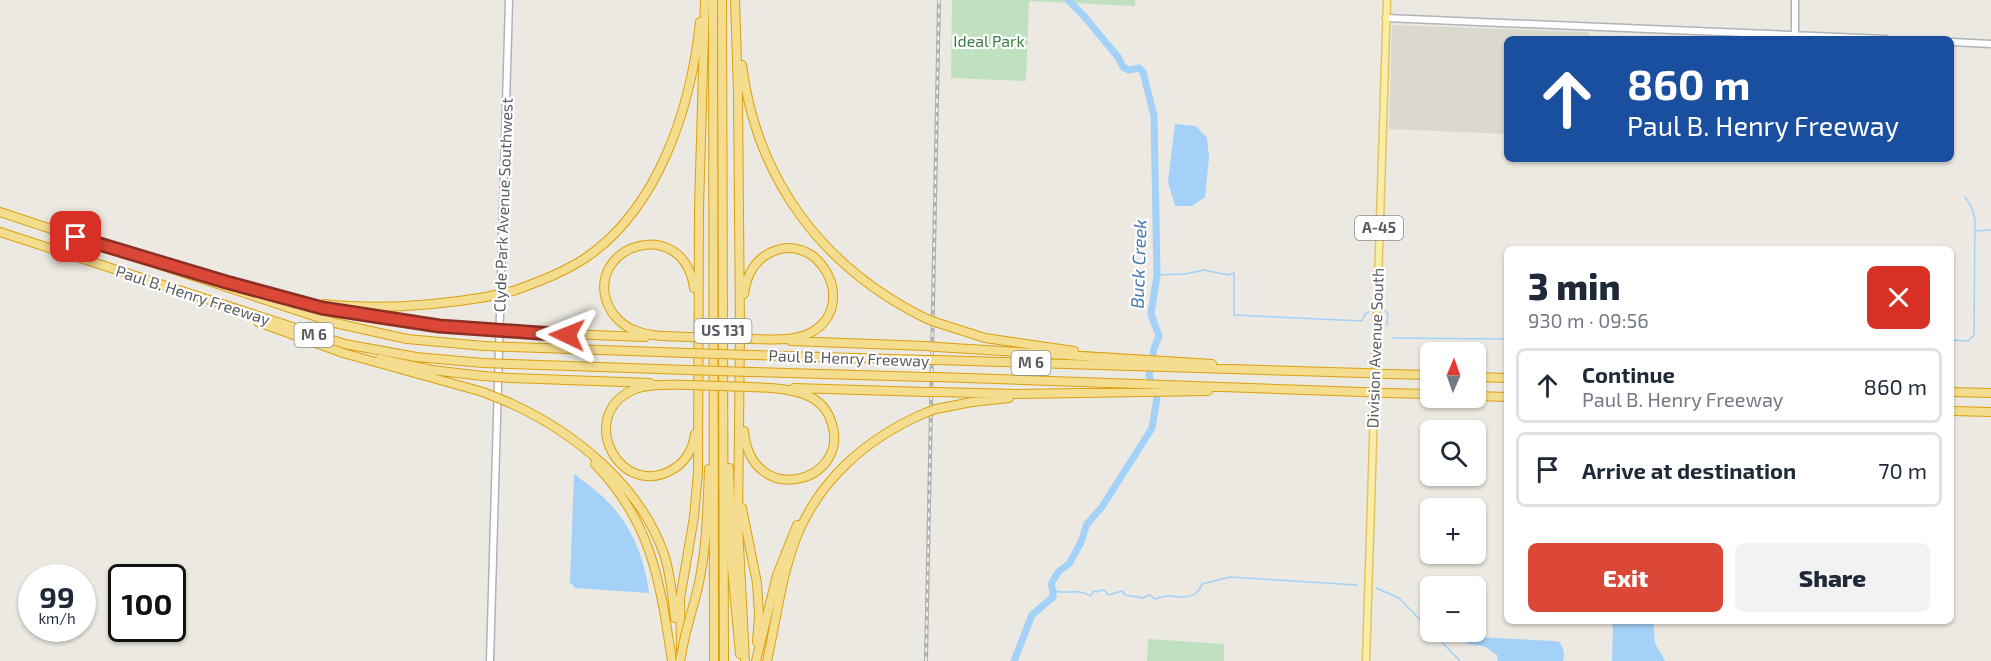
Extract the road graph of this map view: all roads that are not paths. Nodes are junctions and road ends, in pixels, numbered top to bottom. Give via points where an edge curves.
1 (509, 0) edge
2 (703, 0) edge
3 (713, 0) edge
4 (723, 0) edge
5 (735, 0) edge
6 (1387, 0) edge
7 (1795, 0) edge
8 (1386, 18) junction
9 (1795, 35) junction
10 (1818, 36) edge
11 (1954, 42) edge
12 (1991, 44) edge
13 (0, 212) edge
14 (0, 232) edge
15 (114, 250) junction
16 (150, 282) junction
17 (266, 293) junction
18 (697, 328) junction
19 (740, 331) junction
20 (688, 337) junction
21 (751, 339) junction
22 (323, 345) junction
23 (1124, 360) junction
24 (723, 364) junction
25 (1208, 367) junction
26 (1420, 375) edge
27 (1486, 377) edge
28 (1504, 378) edge
29 (688, 385) junction
30 (751, 387) junction
31 (1207, 388) junction
32 (1954, 392) edge
33 (714, 393) junction
34 (1109, 393) junction
35 (1991, 393) edge
36 (698, 394) junction
37 (740, 394) junction
38 (1420, 394) edge
39 (1486, 396) edge
40 (1504, 397) edge
41 (1954, 411) edge
42 (1991, 412) edge
43 (556, 429) junction
44 (854, 456) junction
45 (739, 473) junction
46 (490, 661) edge
47 (672, 661) edge
48 (681, 661) edge
49 (714, 661) edge
50 (724, 661) edge
51 (743, 661) edge
52 (755, 661) edge
53 (767, 661) edge
54 (1366, 661) edge

1 - 46 main road, Clyde Park Avenue Southwest
2 - 17 highway, bridge via 687,98 671,143 646,192 615,233 590,254 562,272 513,291 415,306 321,303
2 - 18 highway
3 - 33 highway, US 131
4 - 24 highway, US 131
5 - 19 highway
5 - 23 highway, bridge via 747,100 762,148 810,229 848,269 888,298 927,319 967,333
6 - 8 main road, Division Avenue South / A-45
7 - 9 main road
8 - 9 main road
8 - 54 main road, Division Avenue South / A-45
9 - 10 main road
11 - 12 main road
13 - 15 highway, Paul B. Henry Freeway / M 6
14 - 16 highway, Paul B. Henry Freeway / M 6
15 - 17 highway
15 - 23 highway, Paul B. Henry Freeway / M 6, bridge via 343,326 407,339 484,346 751,355
16 - 22 highway
16 - 31 highway, Paul B. Henry Freeway / M 6, bridge via 345,344 424,358
17 - 20 highway, bridge via 338,311 484,330
18 - 20 highway via 693,278 681,257 662,246 646,244 618,257 609,270 605,287 608,305 615,316 640,332
18 - 36 highway
19 - 21 highway via 746,282 758,262 774,251 790,249 817,259 833,287 832,304 823,322 799,337
19 - 37 highway
20 - 21 highway, bridge
21 - 23 highway, bridge
22 - 29 highway, bridge via 405,364 483,376
22 - 43 highway, bridge via 483,392
23 - 25 highway, Paul B. Henry Freeway / M 6
23 - 25 highway
24 - 50 highway, US 131
24 - 51 highway via 732,568
25 - 26 highway, bridge
27 - 28 highway
29 - 30 highway, bridge
29 - 36 highway via 636,389 613,407 606,437 622,465 654,476 671,471 682,462 693,444
30 - 34 highway, bridge
30 - 37 highway via 801,393 824,407 834,436 831,451 819,470 790,480 760,469 750,458 746,444
31 - 34 highway
31 - 38 highway, bridge
32 - 35 highway
33 - 48 highway, bridge via 706,547
33 - 49 highway, US 131
34 - 44 highway, bridge via 986,400 936,409 885,433
36 - 48 highway via 697,485 679,606
37 - 45 highway
39 - 40 highway
41 - 42 highway
43 - 47 highway via 605,475 638,524 660,582
43 - 48 highway via 611,473 650,523 668,569
44 - 52 highway via 832,475 796,526 780,567
44 - 53 highway via 827,486 800,530 788,565
45 - 51 highway
45 - 52 highway via 758,597

